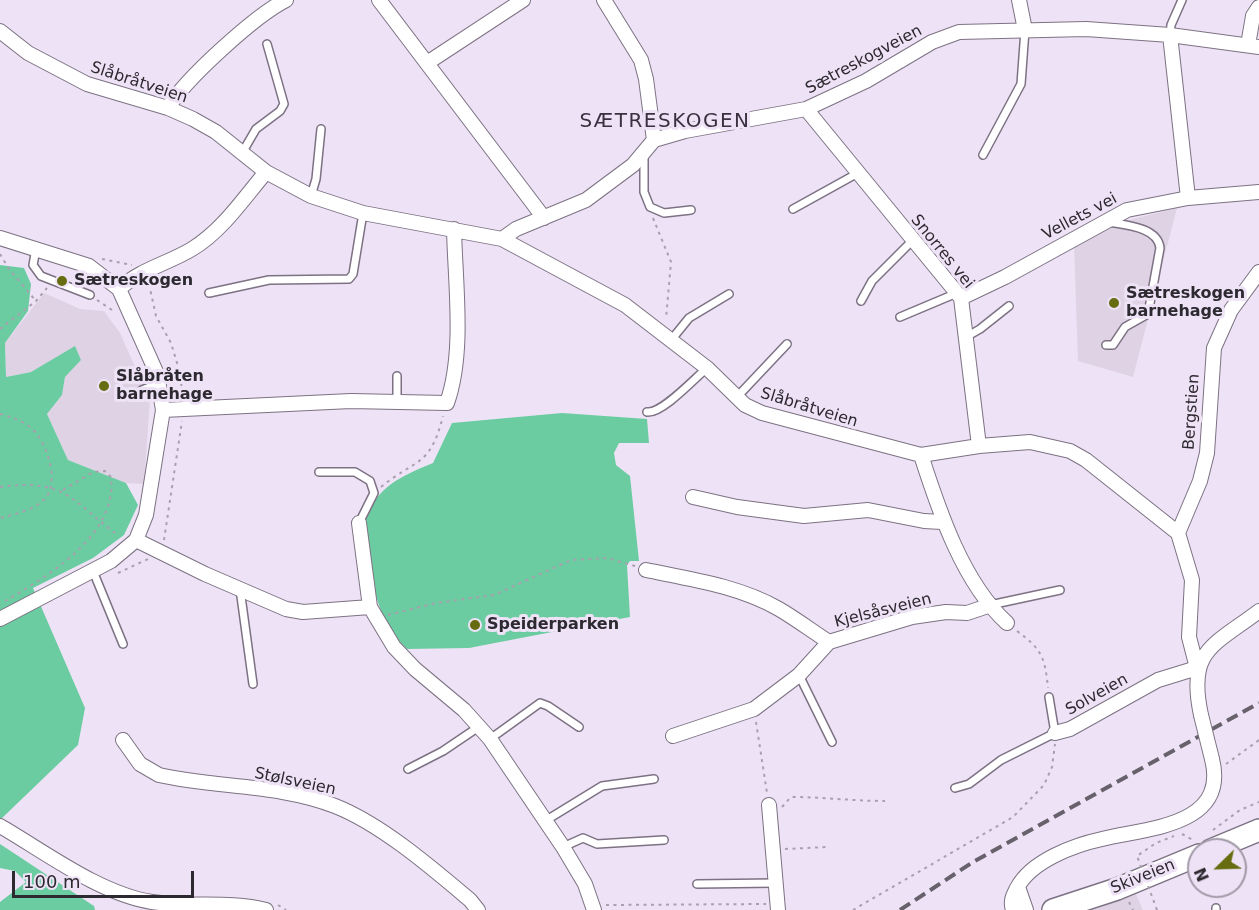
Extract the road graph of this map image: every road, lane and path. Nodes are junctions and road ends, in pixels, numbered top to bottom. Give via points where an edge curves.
1 (286, 0) edge
2 (379, 0) edge
3 (523, 0) edge
4 (604, 0) edge
5 (1019, 0) edge
6 (1182, 0) edge
7 (1259, 7) edge
8 (1025, 30) junction
9 (0, 31) edge
10 (1170, 35) junction
11 (267, 44) dead end
12 (1253, 46) edge
13 (428, 63) junction
14 (168, 108) junction
15 (806, 109) junction
16 (321, 129) dead end
17 (654, 140) junction
18 (242, 153) junction
19 (984, 154) dead end
20 (644, 155) junction
21 (266, 172) junction
22 (858, 173) junction
23 (1259, 192) edge
24 (311, 196) junction
25 (1188, 198) junction
26 (650, 207) junction
27 (793, 209) dead end
28 (691, 210) dead end
29 (363, 213) junction
30 (544, 218) junction
31 (1103, 221) junction
32 (454, 229) junction
33 (0, 238) edge
34 (502, 239) junction
35 (912, 241) junction
36 (36, 249) junction
37 (0, 254) edge
38 (146, 269) junction
39 (1259, 272) edge
40 (50, 280) junction
41 (119, 289) junction
42 (209, 293) dead end
43 (729, 294) dead end
44 (90, 295) joint
45 (959, 295) junction
46 (36, 301) junction
47 (861, 301) dead end
48 (1009, 306) dead end
49 (900, 317) dead end
50 (120, 320) dead end
51 (0, 329) edge
52 (666, 334) junction
53 (966, 337) junction
54 (787, 344) dead end
55 (1106, 345) dead end
56 (707, 368) junction
57 (397, 376) dead end
58 (160, 383) junction
59 (141, 390) dead end
60 (736, 398) junction
61 (397, 402) junction
62 (447, 403) junction
63 (163, 410) junction
64 (184, 410) junction
65 (647, 412) dead end
66 (0, 414) edge
67 (979, 446) junction
68 (921, 455) junction
69 (319, 472) dead end
70 (0, 487) edge
71 (51, 489) junction
72 (63, 490) junction
73 (374, 493) junction
74 (693, 497) dead end
75 (0, 518) edge
76 (99, 521) junction
77 (942, 522) junction
78 (359, 523) joint
79 (1178, 533) junction
80 (136, 540) junction
81 (160, 553) junction
82 (646, 570) joint
83 (95, 576) junction
84 (240, 589) junction
85 (1060, 590) dead end
86 (0, 604) edge
87 (988, 606) junction
88 (1259, 611) edge
89 (374, 612) junction
90 (0, 619) edge
91 (1007, 623) joint
92 (829, 642) junction
93 (123, 644) dead end
94 (1197, 668) junction
95 (799, 675) junction
96 (253, 684) dead end
97 (1049, 697) joint
98 (754, 709) junction
99 (480, 726) junction
100 (579, 727) dead end
101 (1054, 734) junction
102 (673, 736) dead end
103 (490, 739) junction
104 (123, 740) dead end
105 (1259, 740) edge
106 (832, 742) dead end
107 (1218, 762) junction
108 (408, 769) dead end
109 (654, 778) dead end
110 (955, 788) dead end
111 (885, 801) dead end
112 (1259, 802) edge
113 (775, 807) junction
114 (545, 821) junction
115 (0, 826) edge
116 (1175, 830) junction
117 (1259, 830) edge
118 (1188, 838) edge
119 (1211, 838) edge
120 (1230, 838) edge
121 (664, 840) dead end
122 (563, 847) junction
123 (827, 847) dead end
124 (771, 850) junction
125 (1187, 854) edge
126 (775, 883) junction
127 (697, 884) dead end
128 (1018, 887) junction
129 (1129, 901) dead end
130 (270, 906) edge
131 (778, 907) edge
132 (594, 908) edge
133 (286, 910) edge
134 (478, 910) edge
135 (853, 910) edge
136 (1013, 910) edge
137 (1026, 910) edge
138 (1053, 910) edge
139 (1133, 910) edge
140 (1157, 910) edge

1 - 14 street via 250,25 177,92
2 - 13 street
3 - 13 street
4 - 17 street via 641,60
5 - 8 street
6 - 10 lane
7 - 12 street via 1253,16
8 - 10 street, Sætreskogveien via 1086,29
8 - 15 street, Sætreskogveien via 945,36 866,81
8 - 19 lane via 1021,84
9 - 14 street, Slåbråtveien via 28,53 87,84
10 - 12 street, Sætreskogveien
10 - 25 street
11 - 18 lane via 284,104 256,129
13 - 30 street
14 - 18 street, Slåbråtveien via 194,119
15 - 17 street, Sætreskogveien
15 - 22 street, Snorres vei
16 - 24 lane
17 - 20 street
18 - 21 street, Slåbråtveien
20 - 26 lane via 644,192
20 - 30 street via 586,200
21 - 24 street, Slåbråtveien
21 - 38 street via 206,239 185,253
22 - 27 lane
22 - 35 street, Snorres vei
23 - 25 street, Vellets vei
24 - 29 street, Slåbråtveien
25 - 31 street, Vellets vei via 1127,210
26 - 28 lane via 664,213
26 - 52 path via 671,262
29 - 32 street, Slåbråtveien
29 - 42 lane via 349,279 268,280
30 - 34 street
31 - 45 street, Vellets vei via 1005,277
31 - 55 lane via 1150,234 1160,249 1149,314 1125,327 1113,345
32 - 34 street, Slåbråtveien
32 - 62 street via 456,346 453,385
33 - 36 street
34 - 52 street, Slåbråtveien via 616,300
35 - 45 street, Snorres vei
35 - 47 lane via 872,281
36 - 40 lane via 33,265
36 - 41 street via 89,266
37 - 46 path
38 - 41 street
38 - 64 path via 156,316 177,363
39 - 79 street, Bergstien via 1231,310 1214,348 1207,453
40 - 44 lane
40 - 46 path
41 - 58 street
43 - 52 lane
44 - 50 path
45 - 49 lane
45 - 53 street, Snorres vei
46 - 51 path
48 - 53 lane
52 - 56 street, Slåbråtveien
53 - 67 street, Snorres vei
54 - 60 lane
56 - 60 street, Slåbråtveien
56 - 65 lane via 658,411
57 - 61 lane
58 - 59 lane
58 - 63 street
60 - 68 street, Slåbråtveien via 762,413
61 - 62 street
61 - 64 street
62 - 73 path via 437,441 425,458
63 - 64 street
63 - 80 street via 146,515
64 - 81 path
66 - 71 path via 24,423 40,439 51,471
67 - 68 street, Slåbråtveien
67 - 79 street, Slåbråtveien via 1030,442 1070,451
68 - 77 street
69 - 73 lane via 358,473 370,481
70 - 71 path via 36,484
71 - 72 path
71 - 75 path via 38,504
72 - 76 path
72 - 76 path via 93,472 105,471 111,477 112,488 110,503
73 - 78 lane
74 - 77 street via 804,516 868,510
76 - 80 path via 119,536
76 - 86 path via 72,559
77 - 87 street
78 - 89 street
79 - 94 street via 1192,580 1188,636
80 - 81 street
80 - 83 street
81 - 83 path
81 - 84 street
82 - 89 path via 607,558 571,560 494,595
82 - 92 street via 709,583 755,598
83 - 90 street
83 - 93 lane
84 - 89 street via 286,609 303,612
84 - 96 lane
85 - 87 lane
87 - 91 street
87 - 92 street, Kjelsåsveien via 967,613 912,617
88 - 94 street via 1213,646
89 - 99 street via 394,647
91 - 97 path, Solveien via 1041,652
92 - 95 street, Kjelsåsveien
94 - 101 street, Solveien via 1158,680
94 - 107 street, bridge via 1201,715
95 - 98 street, Kjelsåsveien
95 - 106 lane
97 - 101 lane, Solveien
98 - 102 street, Kjelsåsveien
98 - 113 path
99 - 103 street
99 - 108 lane via 443,752
100 - 103 lane via 540,703
101 - 110 lane via 1001,760 969,784
101 - 135 path via 1049,776 1023,808 988,834
103 - 114 street
104 - 134 street, Stølsveien via 140,764 159,775 288,794 336,806 390,838 471,900
105 - 107 path
107 - 116 street via 1208,797
109 - 114 lane via 604,785
111 - 113 path via 844,801 833,796 791,798
112 - 119 path via 1236,812
113 - 124 street
114 - 122 street
115 - 130 street via 120,893 169,904
116 - 118 path
116 - 128 street via 1080,846 1031,871
116 - 140 path, bridge via 1137,856
117 - 120 main road, Skiveien
121 - 122 lane via 597,844 583,838
122 - 132 street
123 - 124 path
124 - 126 street
125 - 138 main road, Skiveien via 1117,889
126 - 127 lane
126 - 131 street
128 - 136 street via 1011,901
128 - 137 street
129 - 139 path
130 - 133 path
131 - 132 path

